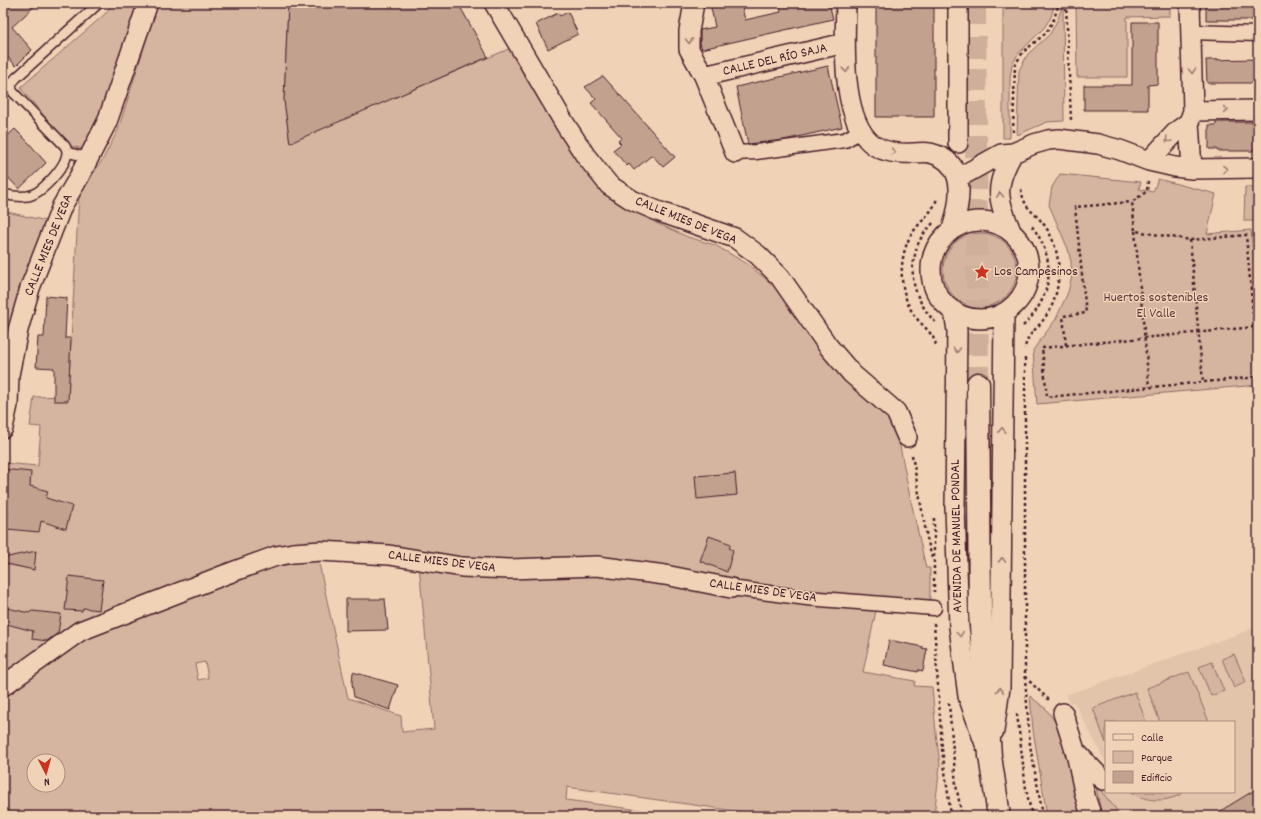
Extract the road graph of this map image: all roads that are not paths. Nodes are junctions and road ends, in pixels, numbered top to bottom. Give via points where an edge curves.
1 (99, 3) edge
2 (148, 3) edge
3 (494, 3) edge
4 (694, 3) edge
5 (846, 3) edge
6 (958, 3) edge
7 (1190, 3) edge
8 (1190, 32) junction
9 (1258, 34) edge
10 (845, 43) junction
11 (704, 76) junction
12 (1258, 110) edge
13 (1191, 116) junction
14 (861, 132) junction
15 (958, 144) dead end
16 (1016, 147) junction
17 (67, 152) junction
18 (735, 153) joint
19 (89, 158) junction
20 (1149, 161) junction
21 (1258, 168) edge
22 (1192, 169) junction
23 (958, 178) junction
24 (3, 194) edge
25 (952, 229) junction
26 (1011, 232) junction
27 (954, 311) junction
28 (1004, 313) junction
29 (978, 384) tunnel mouth
30 (3, 428) edge
31 (907, 437) road end
32 (731, 588) joint
33 (934, 608) road end
34 (3, 686) edge
35 (1062, 713) road end
36 (1075, 751) junction
37 (990, 756) junction
38 (1103, 780) dead end
39 (999, 816) edge
40 (1092, 816) edge

1 - 17 lane via 12,84 12,92 65,146
2 - 19 street, CALLE MIES DE VEGA via 107,122
3 - 31 street, CALLE MIES DE VEGA via 565,124 585,155 610,185 632,200 660,212 735,238 758,255 780,277 828,346 852,374 896,412
4 -> 11 street via 689,31 690,49
5 - 10 street
6 - 15 street
7 - 8 street
8 - 9 street
8 -> 13 street
10 - 11 street, CALLE DEL RÍO SAJA
10 -> 14 street via 852,106
11 - 18 street
13 -> 12 street
13 -> 20 street
13 - 22 street
14 - 18 street via 845,140
14 -> 23 street via 884,150 930,153 943,158
16 - 20 street via 1059,138 1071,139 1113,148
16 - 23 street
26 -> 16 street via 1002,208 999,190 1002,173
17 - 19 lane
17 - 24 lane via 60,170 30,196
19 - 30 street, CALLE MIES DE VEGA via 62,206 30,288 9,375 8,405
20 - 22 street
22 -> 21 street
23 - 25 street via 959,201
25 - 26 street via 976,220 1001,225
25 - 27 street via 944,236 933,254 931,276 939,296
26 - 28 street via 1026,250 1029,274 1027,286 1021,297
27 - 28 street via 970,318 987,318
27 -> 37 street, AVENIDA DE MANUEL PONDAL via 957,331 956,508 959,627 968,696
37 -> 28 street, AVENIDA DE MANUEL PONDAL via 1000,688
29 - 37 main road, AVENIDA DE MANUEL PONDAL via 980,611
32 - 33 street, CALLE MIES DE VEGA via 807,598
32 - 34 street, CALLE MIES DE VEGA via 665,575 597,566 478,568 389,555 321,551 293,553 276,556 231,572 80,631
35 - 36 street
36 - 38 street
36 - 40 street via 1081,783
37 - 39 main road, AVENIDA DE MANUEL PONDAL

